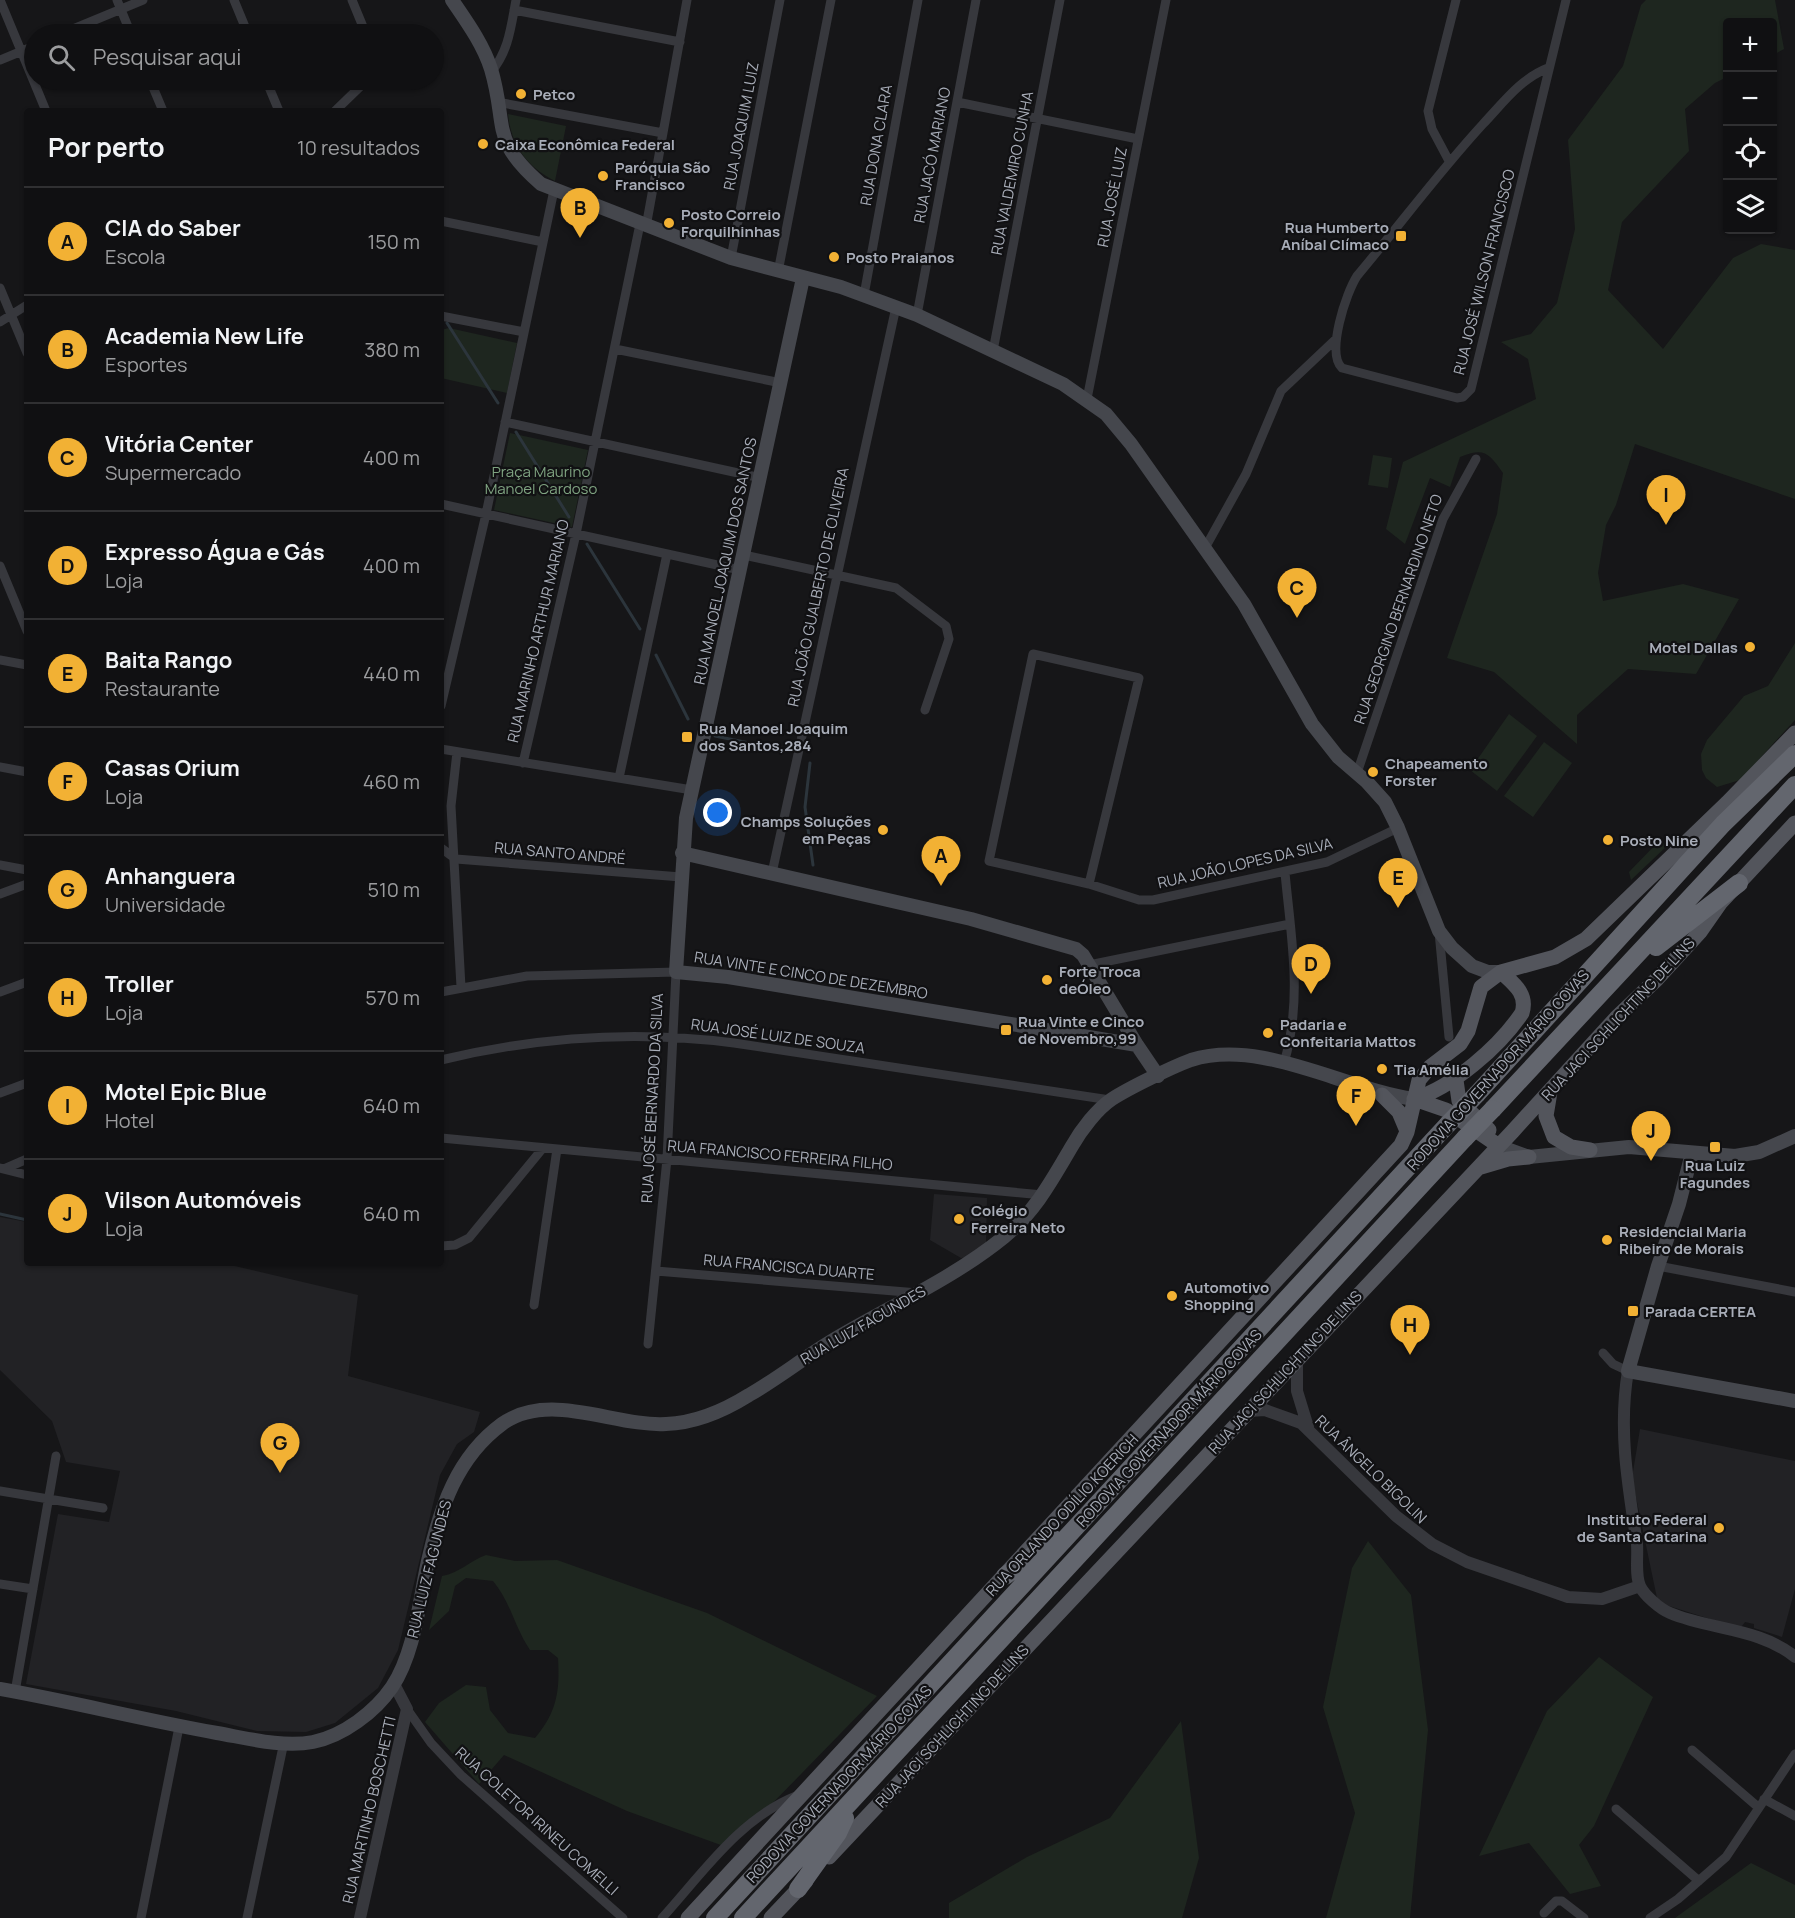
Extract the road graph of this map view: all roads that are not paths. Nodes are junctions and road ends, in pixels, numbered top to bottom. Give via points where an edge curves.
1 (0, 0) edge
2 (143, 0) edge
3 (234, 0) edge
4 (352, 0) edge
5 (452, 0) edge
6 (516, 0) edge
7 (687, 0) edge
8 (780, 0) edge
9 (831, 0) edge
10 (918, 0) edge
11 (976, 0) edge
12 (1060, 0) edge
13 (1166, 0) edge
14 (1456, 0) edge
15 (1566, 0) edge
16 (119, 4) edge
17 (514, 10) junction
18 (80, 24) edge
19 (127, 24) edge
20 (244, 24) edge
21 (362, 24) edge
22 (680, 42) junction
23 (24, 50) edge
24 (21, 51) junction
25 (24, 58) edge
26 (0, 60) edge
27 (1548, 68) junction
28 (491, 72) junction
29 (37, 90) edge
30 (154, 90) edge
31 (270, 90) edge
32 (356, 90) edge
33 (497, 102) junction
34 (957, 102) junction
35 (45, 108) edge
36 (162, 108) edge
37 (278, 108) edge
38 (338, 108) edge
39 (1038, 118) junction
40 (663, 133) junction
41 (1138, 139) junction
42 (1449, 161) junction
43 (554, 190) junction
44 (444, 222) edge
45 (643, 226) junction
46 (543, 242) junction
47 (731, 258) junction
48 (777, 272) junction
49 (803, 278) junction
50 (0, 288) edge
51 (864, 295) junction
52 (24, 307) edge
53 (897, 307) junction
54 (11, 315) junction
55 (917, 315) junction
56 (444, 317) edge
57 (0, 322) edge
58 (524, 332) junction
59 (1336, 339) junction
60 (24, 346) edge
61 (615, 349) junction
62 (993, 351) junction
63 (781, 383) junction
64 (1087, 399) junction
65 (506, 422) junction
66 (596, 442) junction
67 (1476, 459) dead end
68 (761, 478) junction
69 (444, 505) edge
70 (486, 514) junction
71 (576, 534) junction
72 (1205, 548) junction
73 (667, 554) junction
74 (744, 555) junction
75 (0, 566) edge
76 (740, 570) junction
77 (836, 575) junction
78 (24, 624) edge
79 (0, 660) edge
80 (24, 664) edge
81 (444, 693) edge
82 (925, 710) dead end
83 (1795, 733) edge
84 (1795, 738) edge
85 (444, 750) edge
86 (457, 752) junction
87 (1795, 754) edge
88 (523, 763) junction
89 (0, 767) edge
90 (24, 771) edge
91 (1357, 773) junction
92 (619, 778) junction
93 (1795, 785) edge
94 (692, 790) junction
95 (1723, 824) junction
96 (1398, 828) junction
97 (1792, 831) edge
98 (444, 850) edge
99 (682, 853) junction
100 (444, 860) edge
101 (456, 860) junction
102 (0, 865) edge
103 (24, 869) edge
104 (772, 873) junction
105 (1285, 873) junction
106 (681, 878) junction
107 (1739, 883) junction
108 (1089, 884) junction
109 (24, 885) edge
110 (0, 894) edge
111 (1290, 924) junction
112 (1439, 931) junction
113 (1089, 965) junction
114 (676, 972) junction
115 (1501, 972) junction
116 (1612, 981) junction
117 (24, 983) edge
118 (461, 987) junction
119 (444, 991) edge
120 (0, 992) edge
121 (674, 1037) junction
122 (1449, 1037) dead end
123 (1137, 1045) junction
124 (444, 1059) edge
125 (1284, 1063) junction
126 (1158, 1076) junction
127 (1456, 1080) junction
128 (24, 1084) edge
129 (1550, 1092) junction
130 (0, 1093) edge
131 (1382, 1095) junction
132 (1414, 1099) junction
133 (1110, 1100) junction
134 (1407, 1132) junction
135 (1795, 1136) edge
136 (444, 1138) edge
137 (1499, 1146) junction
138 (543, 1148) junction
139 (557, 1149) junction
140 (1590, 1150) junction
141 (1692, 1153) junction
142 (1529, 1157) junction
143 (667, 1159) junction
144 (24, 1160) edge
145 (1478, 1168) junction
146 (2, 1169) edge
147 (24, 1174) edge
148 (1043, 1195) junction
149 (444, 1246) edge
150 (1658, 1266) junction
151 (656, 1271) junction
152 (1795, 1292) edge
153 (920, 1293) junction
154 (534, 1305) dead end
155 (648, 1344) dead end
156 (1603, 1353) dead end
157 (1297, 1360) junction
158 (1628, 1371) junction
159 (1795, 1401) edge
160 (1249, 1411) junction
161 (1309, 1431) junction
162 (56, 1456) dead end
163 (0, 1491) edge
164 (48, 1499) junction
165 (103, 1509) dead end
166 (1091, 1511) junction
167 (1005, 1576) junction
168 (0, 1584) edge
169 (1640, 1586) junction
170 (33, 1589) junction
171 (1795, 1657) edge
172 (394, 1684) junction
173 (0, 1689) edge
174 (15, 1692) junction
175 (407, 1709) junction
176 (179, 1727) junction
177 (284, 1742) junction
178 (1692, 1750) dead end
179 (1795, 1754) edge
180 (804, 1793) junction
181 (854, 1799) junction
182 (1761, 1803) junction
183 (1616, 1809) dead end
184 (1795, 1816) edge
185 (1699, 1881) junction
186 (798, 1889) junction
187 (1544, 1913) dead end
188 (141, 1918) edge
189 (247, 1918) edge
190 (360, 1918) edge
191 (623, 1918) edge
192 (662, 1918) edge
193 (688, 1918) edge
194 (715, 1918) edge
195 (743, 1918) edge
196 (771, 1918) edge
197 (1584, 1918) edge
198 (1650, 1918) edge

1 - 24 street
2 - 16 street
3 - 20 street
4 - 21 street
5 - 28 main road via 473,30
6 - 17 street
7 - 22 street, RUA MARINHO ARTHUR MARIANO
8 - 47 street, RUA JOAQUIM LUIZ
9 - 48 street
10 - 51 street, RUA DONA CLARA
11 - 34 street, RUA JACÓ MARIANO
12 - 39 street, RUA VALDEMIRO CUNHA
13 - 41 street, RUA JOSÉ LUIZ
14 - 42 street via 1428,111 1432,129
15 - 27 street, RUA JOSÉ WILSON FRANCISCO
16 - 18 street
16 - 19 street
17 - 22 street
17 - 28 street via 507,46
22 - 40 street, RUA MARINHO ARTHUR MARIANO
23 - 24 street
24 - 25 street
24 - 26 street
27 - 42 street via 1522,83
27 - 59 street, RUA JOSÉ WILSON FRANCISCO via 1467,394 1457,398 1351,372 1337,363
28 - 33 main road
29 - 35 street
30 - 36 street
31 - 37 street
32 - 38 street
33 - 40 street
33 - 43 main road via 501,131 510,152 541,184
34 - 39 street
34 - 55 street, RUA JACÓ MARIANO
39 - 41 street
39 - 62 street, RUA VALDEMIRO CUNHA
40 - 45 street, RUA MARINHO ARTHUR MARIANO
41 - 64 street, RUA JOSÉ LUIZ
42 - 59 street via 1357,276 1348,293
43 - 45 main road
43 - 46 street
44 - 46 street
45 - 47 main road
45 - 61 street, RUA MARINHO ARTHUR MARIANO
46 - 58 street
47 - 48 main road
48 - 49 main road
49 - 51 main road
49 - 63 main road, RUA MANOEL JOAQUIM DOS SANTOS
50 - 54 street
51 - 53 main road
52 - 54 street
53 - 55 main road
53 - 77 street, RUA JOÃO GUALBERTO DE OLIVEIRA
54 - 57 street
54 - 60 street
55 - 62 main road
56 - 58 street
58 - 65 street
59 - 72 street via 1281,391 1245,474
61 - 63 street
61 - 66 street, RUA MARINHO ARTHUR MARIANO
62 - 64 main road
63 - 68 main road, RUA MANOEL JOAQUIM DOS SANTOS
64 - 72 main road via 1114,422
65 - 66 street
65 - 70 street
66 - 68 street
66 - 71 street, RUA MARINHO ARTHUR MARIANO
67 - 91 street, RUA GEORGINO BERNARDINO NETO via 1443,519
68 - 74 main road, RUA MANOEL JOAQUIM DOS SANTOS
69 - 70 street
70 - 71 street
70 - 81 street
71 - 73 street
71 - 88 street, RUA MARINHO ARTHUR MARIANO
72 - 91 main road via 1266,640 1305,714 1331,749
73 - 76 street
73 - 92 street
74 - 76 main road, RUA MANOEL JOAQUIM DOS SANTOS
74 - 77 street
75 - 78 street
76 - 94 main road, RUA MANOEL JOAQUIM DOS SANTOS
77 - 82 street via 896,588 946,626 949,639
77 - 104 street, RUA JOÃO GUALBERTO DE OLIVEIRA
79 - 80 street
83 - 115 main road via 1586,939 1556,957
84 - 95 highway
85 - 86 street
86 - 88 street
86 - 101 street via 451,806
87 - 95 highway, RODOVIA GOVERNADOR MÁRIO COVAS
88 - 92 street
89 - 90 street
91 - 96 main road via 1379,794
92 - 94 street
93 - 116 highway, RODOVIA GOVERNADOR MÁRIO COVAS
94 - 99 main road, RUA MANOEL JOAQUIM DOS SANTOS
95 - 166 highway, RODOVIA GOVERNADOR MÁRIO COVAS, bridge
96 - 105 street, RUA JOÃO LOPES DA SILVA via 1345,856
96 - 112 main road
97 - 107 main road, RUA JACI SCHLICHTING DE LINS
98 - 101 street
99 - 104 main road
99 - 106 main road, RUA JOSÉ BERNARDO DA SILVA
100 - 101 street, RUA SANTO ANDRÉ
101 - 106 street, RUA SANTO ANDRÉ
101 - 118 street
102 - 103 street
104 - 113 main road via 1067,945 1083,955
105 - 108 street, RUA JOÃO LOPES DA SILVA via 1153,900 1139,900
105 - 111 street
106 - 114 main road, RUA JOSÉ BERNARDO DA SILVA
107 - 116 highway
107 - 129 main road, RUA JACI SCHLICHTING DE LINS via 1678,956
108 - 108 street, RUA JOÃO LOPES DA SILVA via 1139,678 1033,654 989,861
109 - 110 street
111 - 113 street
111 - 125 street via 1296,999
112 - 115 main road via 1472,966
112 - 122 street
113 - 123 main road
114 - 118 street, RUA VINTE E CINCO DE DEZEMBRO via 544,975
114 - 121 street, RUA JOSÉ BERNARDO DA SILVA
114 - 123 main road, RUA VINTE E CINCO DE DEZEMBRO via 728,977
115 - 127 main road via 1523,995 1522,1013
115 - 132 main road, RUA ORLANDO ODÍLIO KOERICH via 1481,987 1464,1038 1424,1073
116 - 181 highway, RODOVIA GOVERNADOR MÁRIO COVAS, bridge
117 - 120 street
118 - 119 street, RUA VINTE E CINCO DE DEZEMBRO
121 - 124 street, RUA JOSÉ LUIZ DE SOUZA via 539,1041
121 - 133 street, RUA JOSÉ LUIZ DE SOUZA
121 - 143 street, RUA JOSÉ BERNARDO DA SILVA
123 - 126 main road
125 - 126 main road, RUA LUIZ FAGUNDES via 1223,1053 1192,1060
125 - 131 main road, RUA LUIZ FAGUNDES
126 - 133 main road, RUA LUIZ FAGUNDES
127 - 132 main road via 1437,1092
127 - 137 main road via 1460,1101 1492,1132
128 - 130 street
129 - 137 main road, RUA JACI SCHLICHTING DE LINS
129 - 140 main road via 1546,1116 1554,1137 1571,1147
131 - 132 main road, RUA LUIZ FAGUNDES
131 - 134 main road via 1399,1112
132 - 134 main road, RUA ORLANDO ODÍLIO KOERICH
132 - 137 main road, RUA LUIZ FAGUNDES via 1446,1110
133 - 148 main road, RUA LUIZ FAGUNDES via 1074,1143
134 - 167 main road, RUA ORLANDO ODÍLIO KOERICH via 1391,1156
135 - 141 main road, RUA LUIZ FAGUNDES via 1744,1156
136 - 138 street, RUA FRANCISCO FERREIRA FILHO
137 - 142 main road, RUA LUIZ FAGUNDES
137 - 145 main road, RUA JACI SCHLICHTING DE LINS
138 - 139 street, RUA FRANCISCO FERREIRA FILHO
138 - 149 street via 469,1239
139 - 143 street, RUA FRANCISCO FERREIRA FILHO
139 - 154 street
140 - 141 main road, RUA LUIZ FAGUNDES via 1636,1148
140 - 142 main road, RUA LUIZ FAGUNDES
141 - 150 main road
142 - 145 main road
143 - 148 street, RUA FRANCISCO FERREIRA FILHO
143 - 151 street, RUA JOSÉ BERNARDO DA SILVA
144 - 146 street
145 - 157 main road, RUA JACI SCHLICHTING DE LINS
146 - 147 street
148 - 153 main road, RUA LUIZ FAGUNDES via 1008,1235
150 - 152 street
150 - 158 main road
151 - 153 street, RUA FRANCISCA DUARTE
151 - 155 street, RUA JOSÉ BERNARDO DA SILVA
153 - 172 main road, RUA LUIZ FAGUNDES via 828,1343 734,1404 696,1419 667,1425 631,1423 552,1410 506,1421 474,1451 448,1492 436,1525 408,1654
156 - 158 street via 1613,1364
157 - 160 main road, RUA JACI SCHLICHTING DE LINS
157 - 161 street via 1297,1391
158 - 159 main road
158 - 169 street via 1624,1396 1625,1467
160 - 161 street, RUA ÂNGELO BIGOLIN via 1280,1414
160 - 186 main road, RUA JACI SCHLICHTING DE LINS
161 - 169 street, RUA ÂNGELO BIGOLIN via 1396,1516 1459,1559 1568,1597 1602,1599
162 - 164 street
163 - 164 street
164 - 165 street
164 - 170 street
166 - 167 highway
166 - 194 highway, RODOVIA GOVERNADOR MÁRIO COVAS
167 - 180 main road, RUA ORLANDO ODÍLIO KOERICH
168 - 170 street
169 - 171 street via 1668,1613 1755,1637
170 - 174 street
172 - 175 street, RUA COLETOR IRINEU COMELLI
172 - 177 main road, RUA LUIZ FAGUNDES via 360,1719 334,1734 314,1742
173 - 174 main road, RUA LUIZ FAGUNDES
174 - 176 main road, RUA LUIZ FAGUNDES
175 - 190 street, RUA MARTINHO BOSCHETTI
175 - 191 street, RUA COLETOR IRINEU COMELLI via 461,1775
176 - 177 main road, RUA LUIZ FAGUNDES
176 - 188 street
177 - 189 street
178 - 182 street
179 - 182 street
180 - 192 street via 775,1804 744,1828
180 - 193 main road, RUA ORLANDO ODÍLIO KOERICH
181 - 186 highway via 838,1833
181 - 195 highway, RODOVIA GOVERNADOR MÁRIO COVAS
182 - 184 street
182 - 185 street via 1726,1857
183 - 185 street
185 - 198 street
186 - 196 main road, RUA JACI SCHLICHTING DE LINS
187 - 197 street via 1556,1901 1562,1901

